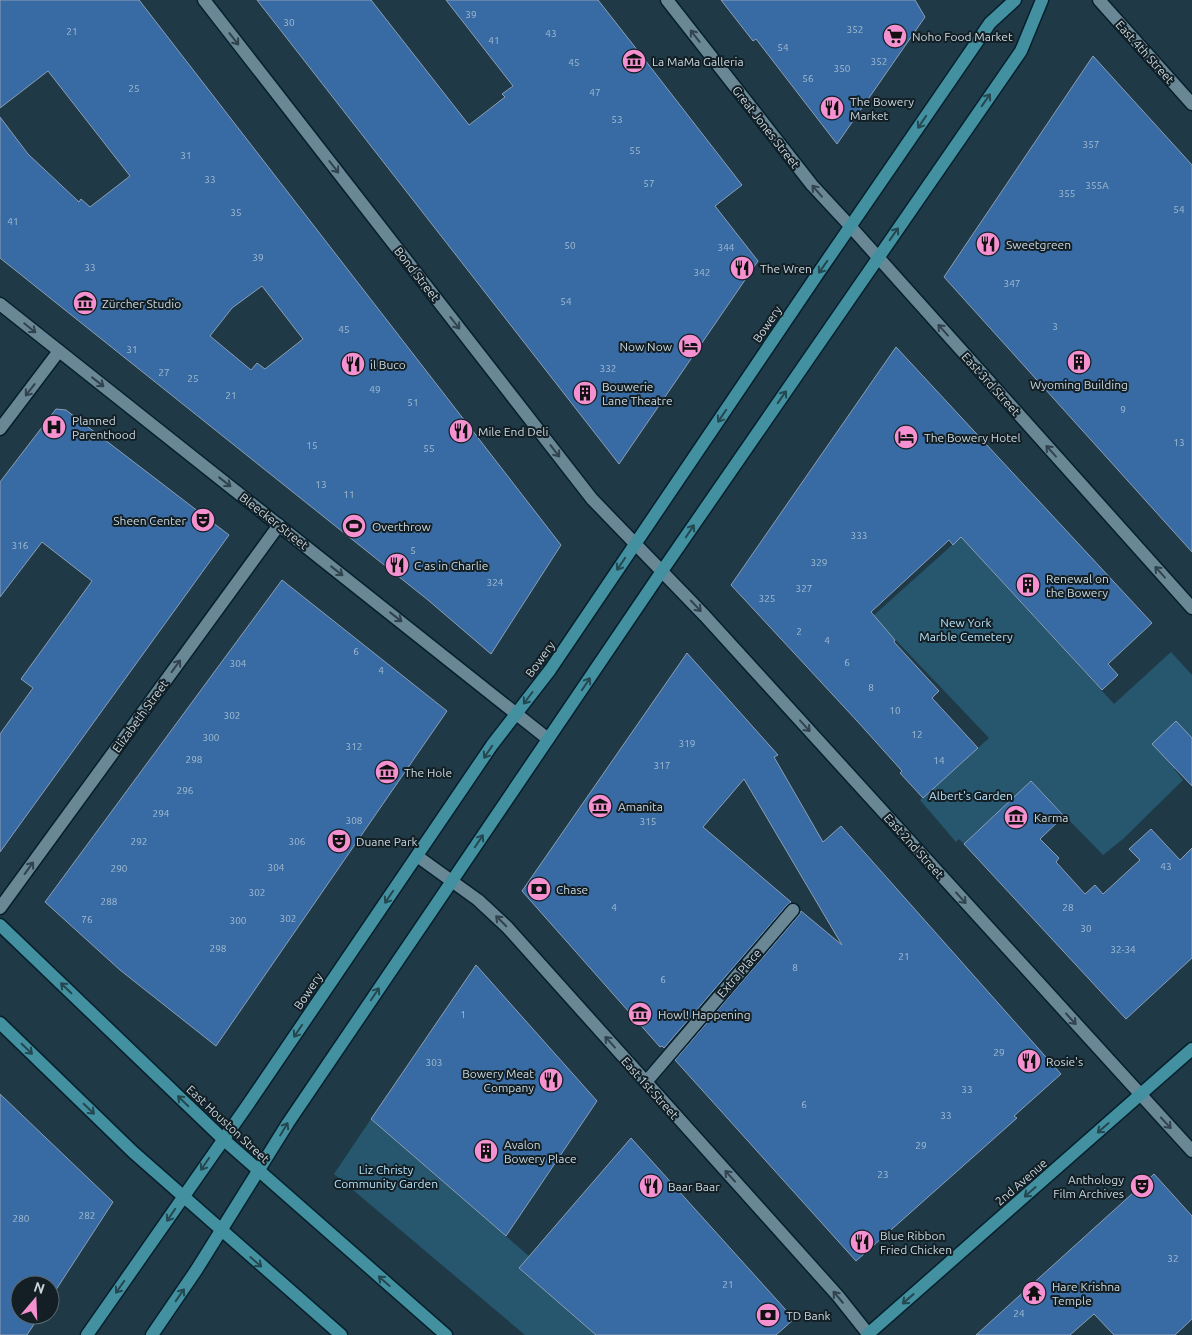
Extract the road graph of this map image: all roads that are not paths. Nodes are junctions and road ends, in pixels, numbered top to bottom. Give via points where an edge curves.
1 (204, 0) edge
2 (667, 0) edge
3 (1014, 0) edge
4 (1042, 0) edge
5 (1099, 0) edge
6 (1192, 104) edge
7 (851, 226) junction
8 (878, 257) junction
9 (0, 304) edge
10 (59, 351) junction
11 (0, 429) edge
12 (279, 525) junction
13 (635, 543) junction
14 (662, 571) junction
15 (1192, 608) edge
16 (517, 713) junction
17 (548, 739) junction
18 (417, 856) junction
19 (451, 881) junction
20 (0, 908) edge
21 (793, 910) dead end
22 (0, 925) edge
23 (0, 1023) edge
24 (1192, 1049) edge
25 (646, 1082) junction
26 (1140, 1096) junction
27 (223, 1138) junction
28 (1192, 1151) edge
29 (258, 1169) junction
30 (183, 1197) junction
31 (220, 1230) junction
32 (87, 1335) edge
33 (152, 1335) edge
34 (341, 1335) edge
35 (446, 1335) edge
36 (868, 1335) edge

1 -> 13 street, Bond Street via 592,499
7 -> 2 street, Great Jones Street via 812,185
3 -> 7 main road, Bowery via 990,24
8 -> 4 main road via 1021,50
5 - 6 street, East 4th Street
7 - 8 street, East 3rd Street
7 -> 13 main road, Bowery
14 -> 8 main road
15 -> 8 street, East 3rd Street
9 -> 10 street, Bleecker Street
10 -> 11 street
10 -> 12 street, Bleecker Street
12 -> 16 street, Bleecker Street
20 -> 12 street, Elizabeth Street
13 - 14 street, East 2nd Street
13 -> 16 main road, Bowery via 550,670
17 -> 14 main road
14 -> 26 street, East 2nd Street
16 - 17 street, Bleecker Street
16 -> 18 main road, Bowery
19 -> 17 main road
18 - 19 street, East 1st Street
18 -> 27 main road, Bowery
25 -> 19 street, East 1st Street via 507,927
29 -> 19 main road
21 - 25 street, Extra Place
27 -> 22 main road, East Houston Street
23 -> 30 main road
24 - 26 main road, 2nd Avenue
36 -> 25 street, East 1st Street via 838,1296
26 -> 28 street, East 2nd Street
26 -> 36 main road, 2nd Avenue
27 - 29 main road, East Houston Street
27 -> 30 main road, Bowery
29 - 31 main road
35 -> 29 main road, East Houston Street
30 - 31 main road
30 -> 32 main road, Bowery
33 -> 31 main road
31 -> 34 main road

